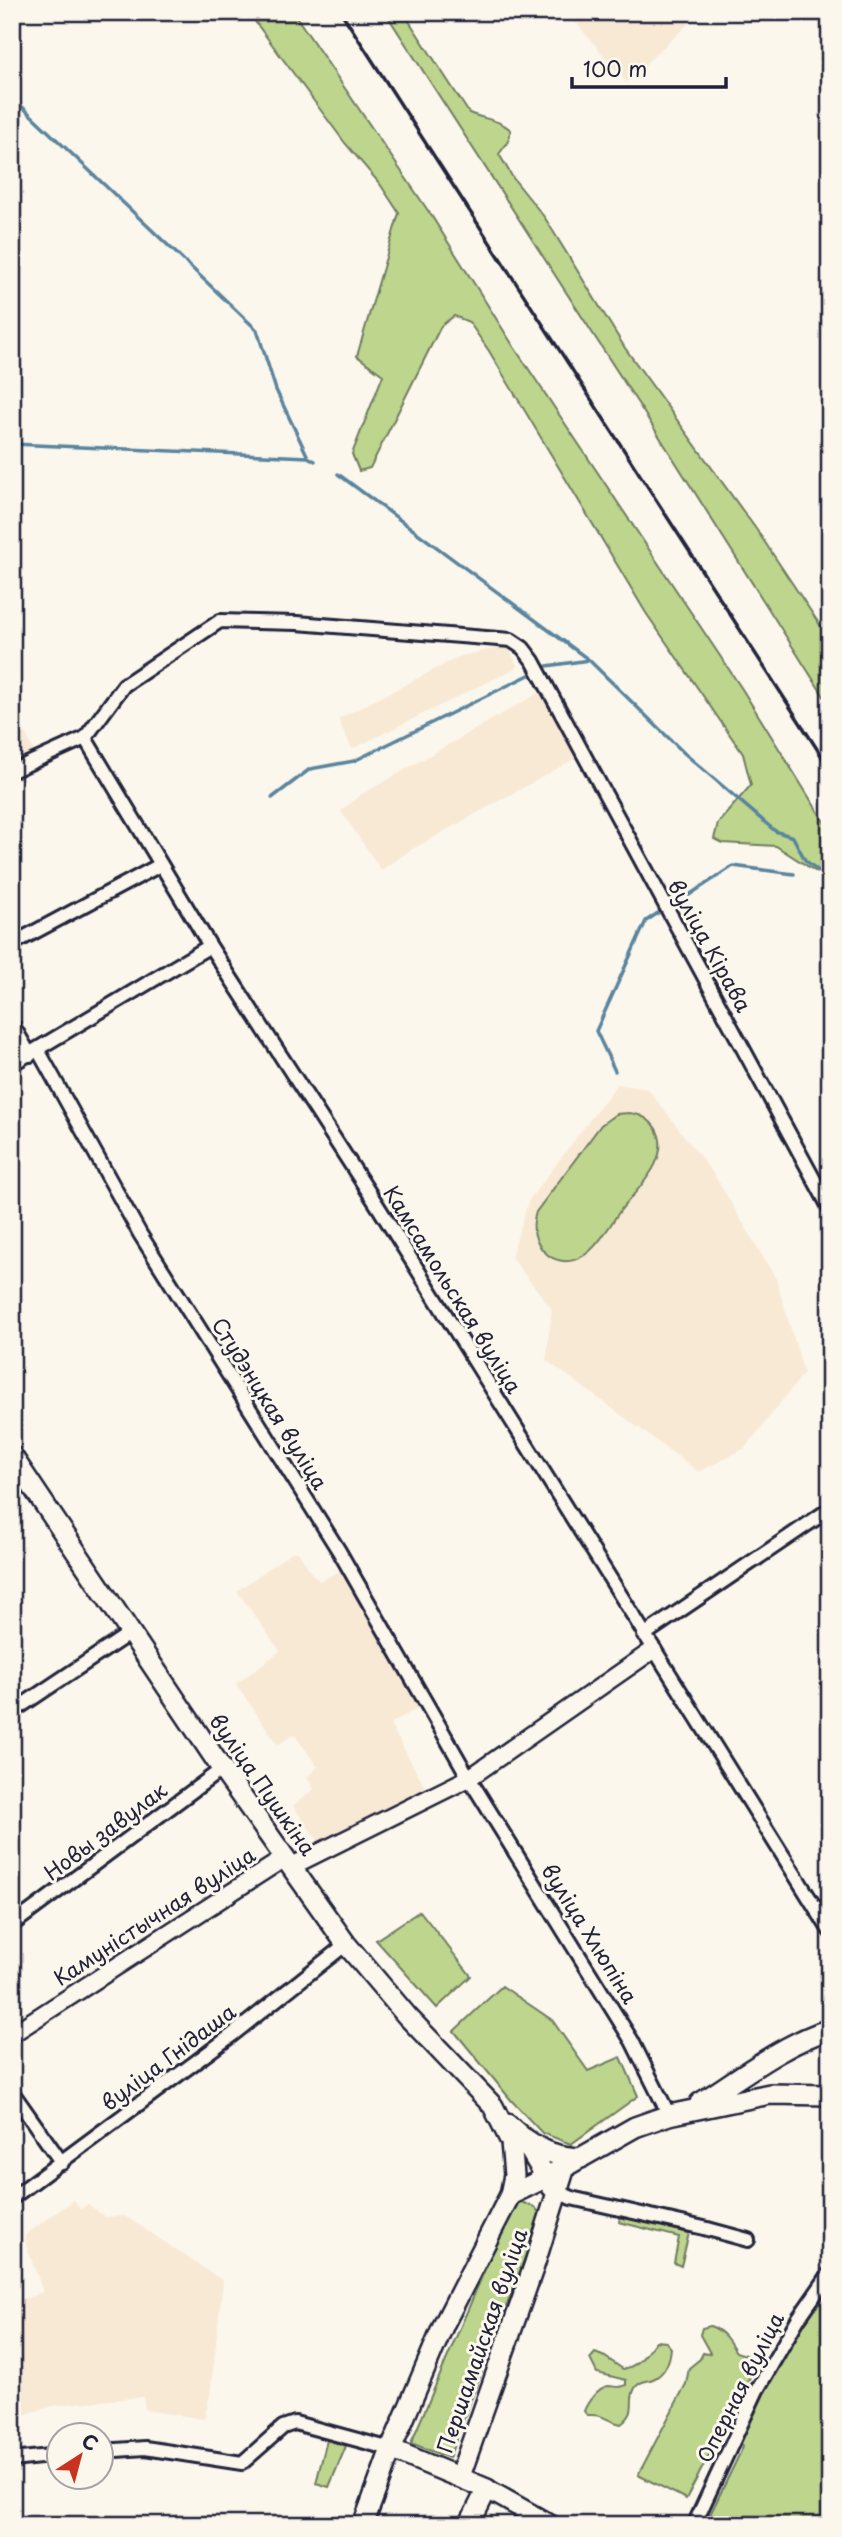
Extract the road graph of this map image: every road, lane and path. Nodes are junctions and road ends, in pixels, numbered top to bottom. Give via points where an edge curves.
1 (85, 738) junction
2 (12, 771) edge
3 (160, 865) junction
4 (12, 944) edge
5 (210, 946) junction
6 (12, 1024) edge
7 (34, 1053) junction
8 (12, 1064) edge
9 (830, 1209) edge
10 (12, 1456) edge
11 (830, 1509) edge
12 (130, 1633) junction
13 (644, 1635) junction
14 (653, 1650) junction
15 (12, 1712) edge
16 (222, 1769) junction
17 (469, 1777) junction
18 (289, 1862) junction
19 (14, 1921) edge
20 (830, 1931) edge
21 (346, 1944) junction
22 (830, 2029) edge
23 (12, 2034) edge
24 (765, 2061) junction
25 (12, 2092) edge
26 (769, 2094) junction
27 (830, 2095) edge
28 (693, 2108) junction
29 (668, 2115) junction
30 (517, 2140) junction
31 (62, 2163) junction
32 (573, 2163) junction
33 (551, 2185) junction
34 (513, 2193) junction
35 (12, 2198) edge
36 (548, 2222) junction
37 (748, 2240) dead end
38 (830, 2273) edge
39 (391, 2449) junction
40 (116, 2450) edge
41 (46, 2456) edge
42 (12, 2460) edge
43 (460, 2476) junction
44 (487, 2488) junction
45 (363, 2525) edge
46 (469, 2525) edge
47 (551, 2525) edge
48 (694, 2525) edge

1 - 2 street
1 - 3 street, Камсамольская вуліца
1 - 9 street, вуліца Кірава via 124,685 220,621 510,640 523,648
3 - 4 street
3 - 5 street, Камсамольская вуліца
5 - 7 street
5 - 13 street, Камсамольская вуліца
6 - 7 street, Студэнцкая вуліца
7 - 8 street
7 - 17 street, Студэнцкая вуліца via 140,1234 339,1551
10 - 12 main road, вуліца Пушкіна
11 - 13 street
12 - 15 street
12 - 16 main road, вуліца Пушкіна
13 - 14 street, Камсамольская вуліца
14 - 17 street, Камуністычная вуліца
14 - 20 street, Камсамольская вуліца
16 - 18 main road, вуліца Пушкіна
16 - 19 street, Новы завулак
17 - 18 street, Камуністычная вуліца
17 - 29 street, вуліца Хлюпіна via 632,2041
18 - 21 main road, вуліца Пушкіна
18 - 23 street, Камуністычная вуліца
21 - 30 main road, вуліца Пушкіна via 479,2090
21 - 31 street, вуліца Гнідаша
22 - 24 main road
24 - 26 main road via 762,2078
24 - 28 main road
25 - 31 street
26 - 27 main road
26 - 28 main road
28 - 29 main road
29 - 32 main road via 635,2127
30 - 32 main road
30 - 33 main road via 524,2162
30 - 34 main road, вуліца Пушкіна
31 - 35 street, вуліца Гнідаша
32 - 33 main road, Першамайская вуліца
33 - 34 main road
33 - 36 main road, Першамайская вуліца
33 - 37 street via 571,2199
34 - 36 main road, Першамайская вуліца via 527,2192 540,2201
34 - 39 main road, Першамайская вуліца via 444,2324
36 - 43 main road, Першамайская вуліца
38 - 48 street, Оперная вуліца via 757,2390
39 - 40 street via 295,2423 283,2427 242,2463 145,2448
39 - 43 main road
39 - 45 main road, Першамайская вуліца
41 - 42 street
43 - 44 main road
44 - 46 main road
44 - 47 main road

